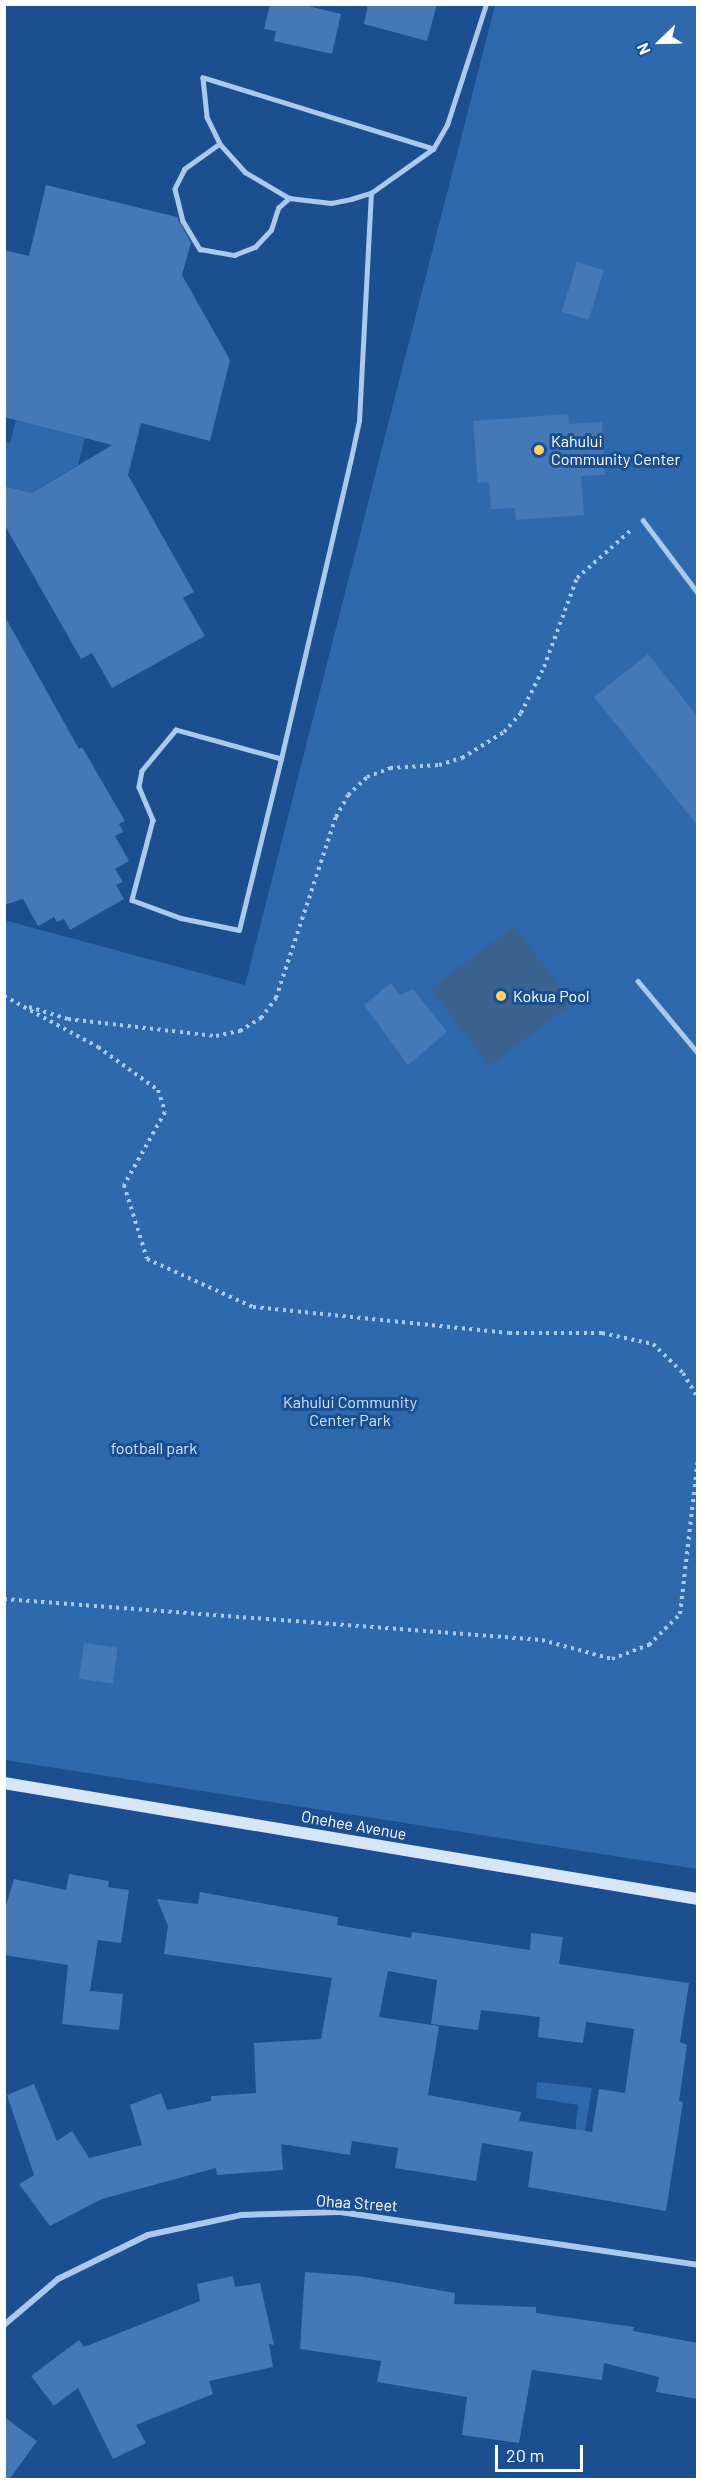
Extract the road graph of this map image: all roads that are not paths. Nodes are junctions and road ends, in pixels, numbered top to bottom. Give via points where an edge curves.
1 (486, 4) edge
2 (220, 144) junction
3 (433, 149) junction
4 (372, 193) junction
5 (289, 198) junction
6 (643, 520) road end
7 (698, 593) edge
8 (281, 759) junction
9 (638, 981) dead end
10 (698, 1053) edge
11 (4, 1783) edge
12 (698, 1899) edge
13 (698, 2265) edge
14 (4, 2325) edge

1 - 3 lane via 447,125
2 - 3 lane via 207,117 203,78
2 - 5 lane via 245,172
2 - 5 lane via 185,169 175,189 179,210 200,249 234,255 255,247 271,230 278,208
3 - 4 lane
4 - 5 lane via 331,203
4 - 8 lane via 358,421
6 - 7 lane
8 - 8 lane via 176,730 142,771 139,787 153,820 132,900 181,918 239,930
9 - 10 lane
11 - 12 street, Onehee Avenue
13 - 14 street, Ohaa Street via 340,2212 241,2215 148,2235 58,2279

